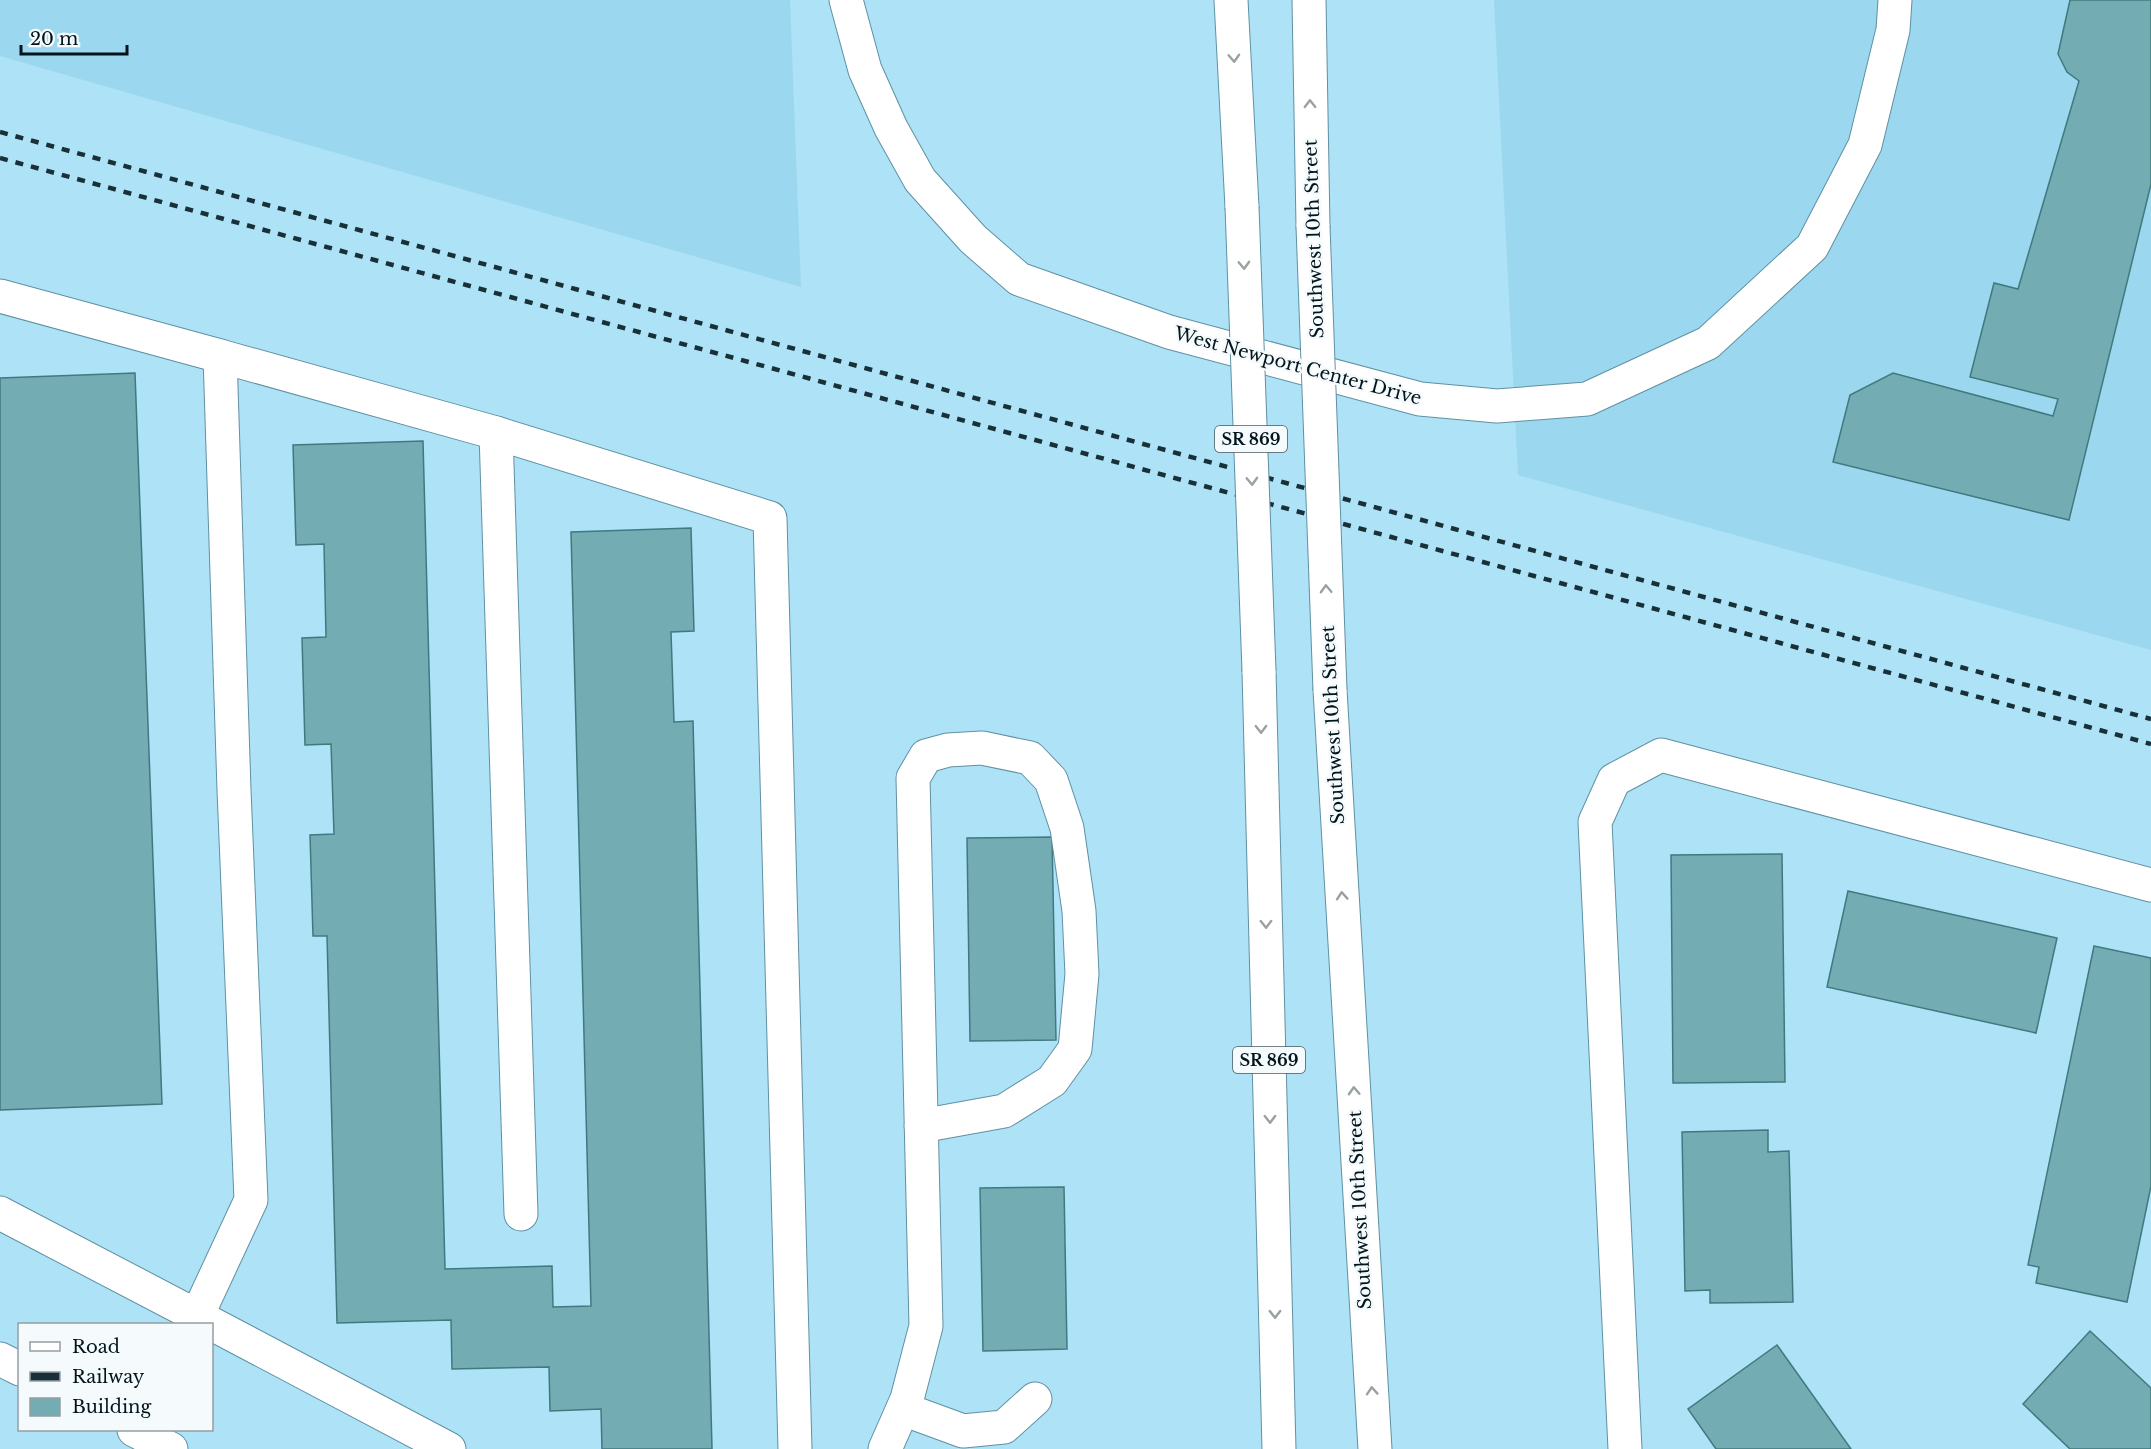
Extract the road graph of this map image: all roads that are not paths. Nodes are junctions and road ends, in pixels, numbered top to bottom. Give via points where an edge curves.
1 (846, 0) edge
2 (1231, 0) edge
3 (1309, 0) edge
4 (1895, 0) edge
5 (0, 296) edge
6 (220, 356) junction
7 (496, 433) junction
8 (2151, 885) edge
9 (921, 1126) junction
10 (0, 1213) edge
11 (521, 1214) dead end
12 (195, 1320) edge
13 (213, 1329) edge
14 (0, 1359) edge
15 (18, 1369) edge
16 (1035, 1399) dead end
17 (903, 1410) junction
18 (136, 1431) edge
19 (171, 1449) edge
20 (449, 1449) edge
21 (795, 1449) edge
22 (885, 1449) edge
23 (1279, 1449) edge
24 (1375, 1449) edge
25 (1624, 1449) edge

1 - 4 main road, West Newport Center Drive via 865,70 920,180 973,239 1019,279 1169,332 1420,399 1497,406 1587,399 1708,343 1812,247 1865,146 1893,30
2 -> 23 main road, SR 869, bridge via 1259,671
24 -> 3 main road, Southwest 10th Street, bridge via 1330,690
5 - 6 main road
6 - 7 main road
6 - 12 main road via 251,1200
7 - 11 main road
7 - 21 main road via 770,518
8 - 25 main road via 1661,755 1614,780 1596,822
9 - 9 main road via 914,778 926,756 948,750 981,748 1030,758 1051,780 1067,828 1079,911 1082,974 1076,1049 1052,1081 1004,1111
9 - 17 main road via 926,1326
10 - 12 main road
13 - 20 main road
14 - 15 main road
16 - 17 main road via 1004,1427 963,1431
17 - 22 main road
18 - 19 main road

